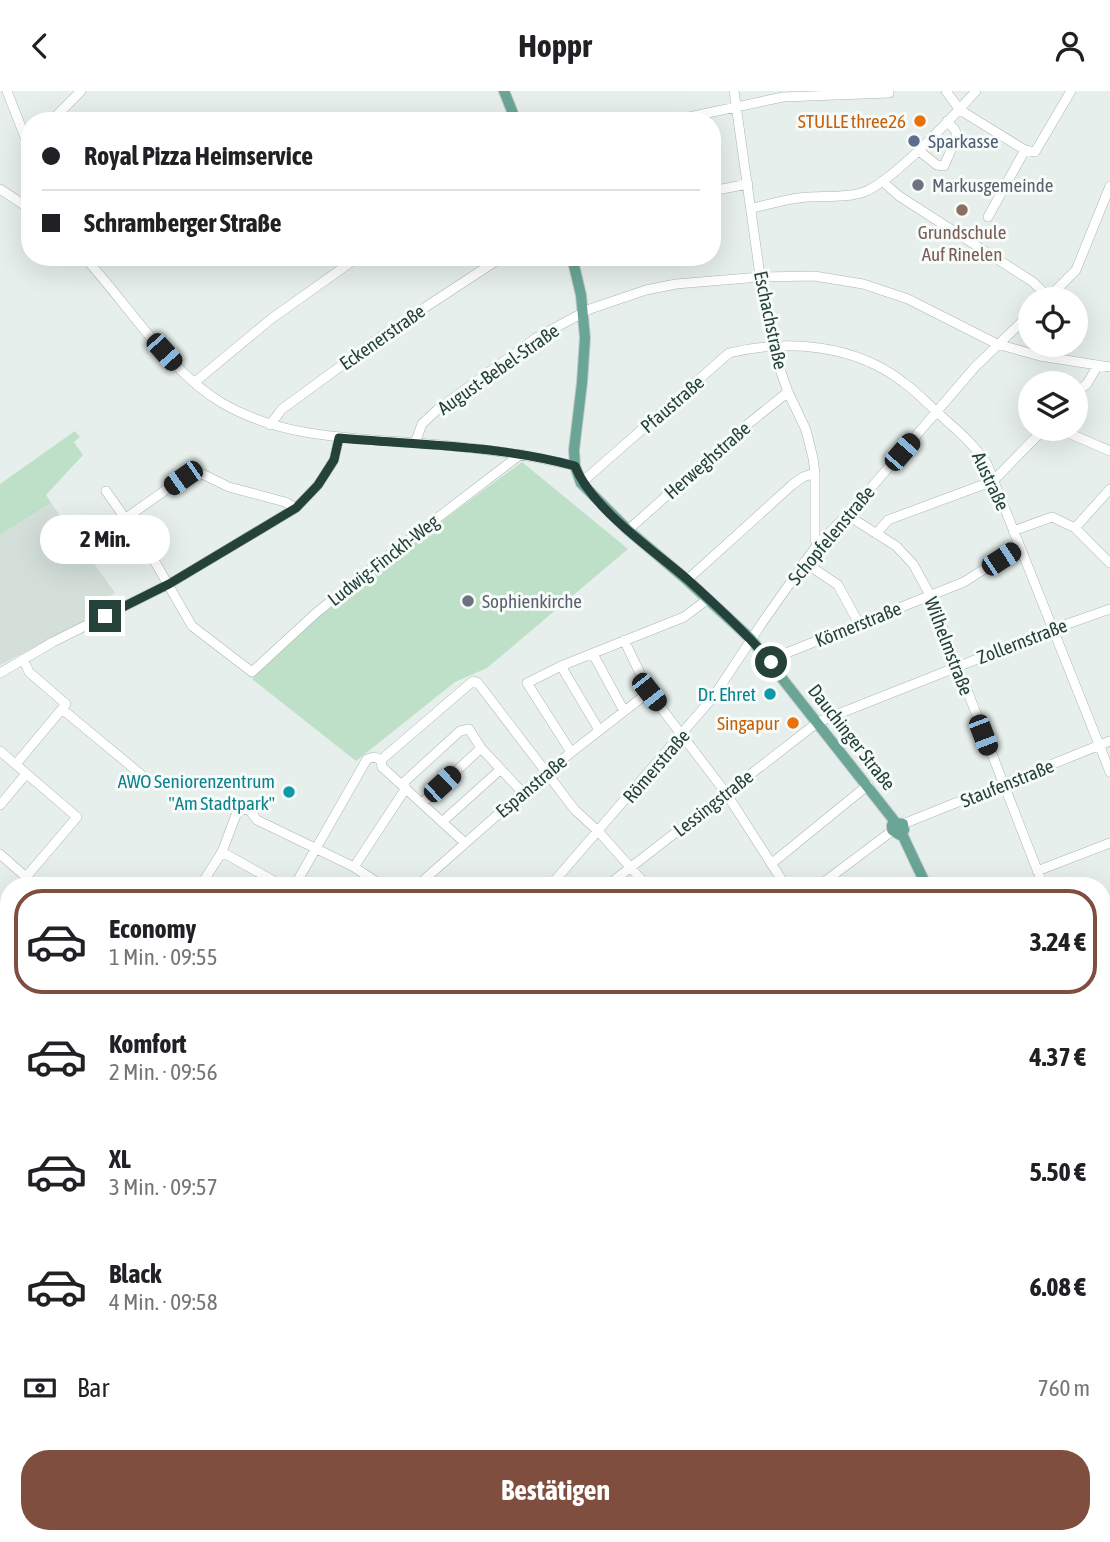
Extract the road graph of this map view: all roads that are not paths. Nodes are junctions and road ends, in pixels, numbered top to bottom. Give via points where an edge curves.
1 (7, 91) edge
2 (81, 91) edge
3 (504, 91) edge
4 (734, 91) edge
5 (946, 91) edge
6 (976, 91) edge
7 (1071, 91) edge
8 (889, 93) dead end
9 (737, 108) junction
10 (960, 110) junction
11 (60, 112) edge
12 (512, 112) edge
13 (716, 112) edge
14 (947, 121) junction
15 (21, 122) edge
16 (1025, 149) junction
17 (918, 150) junction
18 (882, 181) junction
19 (748, 184) junction
20 (1110, 186) edge
21 (0, 189) edge
22 (721, 189) edge
23 (21, 203) edge
24 (752, 208) junction
25 (988, 217) dead end
26 (92, 266) edge
27 (345, 266) edge
28 (488, 266) edge
29 (574, 266) edge
30 (760, 277) junction
31 (1038, 287) edge
32 (1059, 287) edge
33 (583, 312) junction
34 (1018, 325) edge
35 (997, 344) junction
36 (772, 347) junction
37 (1098, 365) junction
38 (1110, 367) edge
39 (1088, 381) edge
40 (195, 382) junction
41 (788, 392) junction
42 (936, 411) junction
43 (270, 425) junction
44 (339, 438) junction
45 (1032, 441) edge
46 (1087, 441) edge
47 (415, 443) junction
48 (1110, 451) edge
49 (521, 454) junction
50 (575, 466) junction
51 (815, 473) junction
52 (993, 481) junction
53 (581, 483) junction
54 (1110, 489) edge
55 (106, 491) dead end
56 (296, 508) junction
57 (847, 515) junction
58 (126, 518) junction
59 (1075, 528) junction
60 (628, 530) junction
61 (1013, 531) junction
62 (876, 534) junction
63 (817, 545) junction
64 (1020, 547) junction
65 (804, 562) junction
66 (1110, 563) edge
67 (687, 580) junction
68 (169, 584) junction
69 (930, 595) junction
70 (708, 599) junction
71 (1110, 609) edge
72 (859, 624) junction
73 (1053, 629) junction
74 (751, 639) junction
75 (624, 640) junction
76 (593, 654) junction
77 (23, 659) junction
78 (771, 662) junction
79 (562, 666) junction
80 (957, 666) junction
81 (0, 673) edge
82 (649, 692) junction
83 (62, 709) junction
84 (624, 711) junction
85 (818, 722) junction
86 (599, 730) junction
87 (682, 736) junction
88 (1110, 741) edge
89 (1100, 745) junction
90 (481, 748) junction
91 (0, 751) edge
92 (571, 752) junction
93 (382, 760) junction
94 (16, 764) junction
95 (501, 769) junction
96 (546, 772) junction
97 (1110, 772) edge
98 (26, 774) junction
99 (144, 777) dead end
100 (868, 785) junction
101 (1003, 785) junction
102 (404, 786) junction
103 (522, 792) junction
104 (726, 793) junction
105 (422, 803) junction
106 (0, 805) edge
107 (442, 822) junction
108 (899, 828) junction
109 (598, 832) junction
110 (464, 842) junction
111 (1110, 843) edge
112 (316, 849) junction
113 (222, 852) junction
114 (0, 854) edge
115 (771, 864) junction
116 (354, 867) junction
117 (632, 867) junction
118 (1037, 871) junction
119 (206, 877) edge
120 (267, 877) edge
121 (300, 877) edge
122 (368, 877) edge
123 (427, 877) edge
124 (558, 877) edge
125 (619, 877) edge
126 (640, 877) edge
127 (780, 877) edge
128 (831, 877) edge
129 (922, 877) edge
130 (1040, 877) edge

1 - 15 street
2 - 11 street
3 - 12 main road
4 - 9 street, Eschachstraße
5 - 10 street
6 - 10 street
7 - 16 street via 1035,152
8 - 9 street via 783,97
9 - 13 street
9 - 19 street, Eschachstraße
10 - 14 street
10 - 16 street
14 - 17 street
14 - 17 street via 957,136 944,166
16 - 25 street
17 - 18 street
18 - 24 street via 855,194 799,198
18 - 31 street via 899,197
19 - 22 street
19 - 24 street, Eschachstraße
20 - 32 street via 1076,270
21 - 23 street
24 - 30 street, Eschachstraße
26 - 40 street via 175,365
27 - 40 street
28 - 43 street, Eckenerstraße via 282,408
29 - 33 main road, Dauchinger Straße
30 - 33 street, August-Bebel-Straße via 676,284
30 - 35 street, August-Bebel-Straße via 814,276 863,283 908,299
30 - 36 street, Eschachstraße
33 - 47 street, August-Bebel-Straße via 536,338 438,410 422,423
33 - 50 main road, Dauchinger Straße
34 - 35 street, Schopfelenstraße
35 - 37 street, August-Bebel-Straße
35 - 42 street, Schopfelenstraße
36 - 41 street, Eschachstraße
36 - 42 street, Austraße via 834,349 858,357 903,381
36 - 53 street, Pfaustraße via 729,353
37 - 38 street, August-Bebel-Straße
37 - 39 street
40 - 43 street via 222,403
41 - 51 street, Eschachstraße via 806,430
41 - 60 street, Herweghstraße
42 - 52 street, Austraße via 973,443
42 - 57 street, Schopfelenstraße
43 - 44 street
44 - 47 street
44 - 56 street via 334,460
45 - 52 street
46 - 48 street
47 - 49 street
49 - 50 street
49 - 68 street, Ludwig-Finckh-Weg via 316,613 252,672 192,627
50 - 53 main road, Dauchinger Straße
51 - 63 street, Eschachstraße
51 - 67 street via 792,485
52 - 61 street, Austraße
52 - 62 street via 888,520
53 - 60 main road, Dauchinger Straße
54 - 59 street
55 - 58 street
56 - 58 street via 194,471
56 - 68 street
57 - 62 street, Wilhelmstraße
57 - 63 street, Schopfelenstraße
58 - 68 street
59 - 61 street via 1052,517
59 - 66 street
60 - 67 main road, Dauchinger Straße
61 - 64 street, Austraße
62 - 69 street, Wilhelmstraße via 896,545 913,564
63 - 65 street, Schopfelenstraße
64 - 69 street, Körnerstraße via 964,582
64 - 73 street, Austraße
65 - 72 street via 838,585
65 - 74 street, Schopfelenstraße
67 - 70 main road, Dauchinger Straße
68 - 77 street
69 - 72 street, Körnerstraße
69 - 80 street, Wilhelmstraße
70 - 74 main road, Dauchinger Straße
70 - 75 street via 684,617
71 - 73 street, Zollernstraße
72 - 78 street, Körnerstraße
73 - 80 street, Zollernstraße
73 - 89 street, Austraße
74 - 78 main road, Dauchinger Straße
74 - 87 street, Römerstraße
75 - 76 street
75 - 82 street
76 - 79 street
76 - 84 street
77 - 81 street
77 - 83 street via 29,671 66,704
78 - 85 main road, Dauchinger Straße
79 - 86 street
79 - 92 street via 527,683
80 - 85 street, Zollernstraße
80 - 101 street, Wilhelmstraße
82 - 84 street, Espanstraße
82 - 87 street
83 - 94 street
83 - 99 street
84 - 86 street, Espanstraße
85 - 100 main road, Dauchinger Straße
85 - 104 street, Lessingstraße
86 - 92 street, Espanstraße
87 - 104 street
87 - 109 street, Römerstraße
88 - 89 street, Staufenstraße
89 - 97 street, Austraße
89 - 101 street, Staufenstraße
90 - 95 street
90 - 102 street via 469,729 460,731
90 - 105 street
91 - 94 street
92 - 96 street, Espanstraße
93 - 96 street via 473,681
93 - 102 street via 382,767
93 - 112 street via 367,759
94 - 98 street
95 - 103 street
95 - 107 street
96 - 103 street, Espanstraße
96 - 109 street
98 - 106 street
98 - 114 street via 76,817 26,877
100 - 108 main road, Dauchinger Straße
100 - 115 street
101 - 108 street, Staufenstraße
101 - 118 street, Wilhelmstraße
102 - 105 street
102 - 116 street
103 - 110 street, Espanstraße
104 - 115 street
104 - 117 street, Lessingstraße
105 - 107 street
107 - 110 street
108 - 128 street, Staufenstraße
108 - 129 main road, Dauchinger Straße
109 - 117 street
109 - 124 street, Römerstraße
110 - 123 street, Espanstraße
111 - 118 street
112 - 113 street via 243,809 236,815
112 - 116 street
112 - 121 street
113 - 119 street
113 - 120 street
115 - 127 street
116 - 122 street
117 - 125 street, Lessingstraße
117 - 126 street
118 - 130 street, Wilhelmstraße

